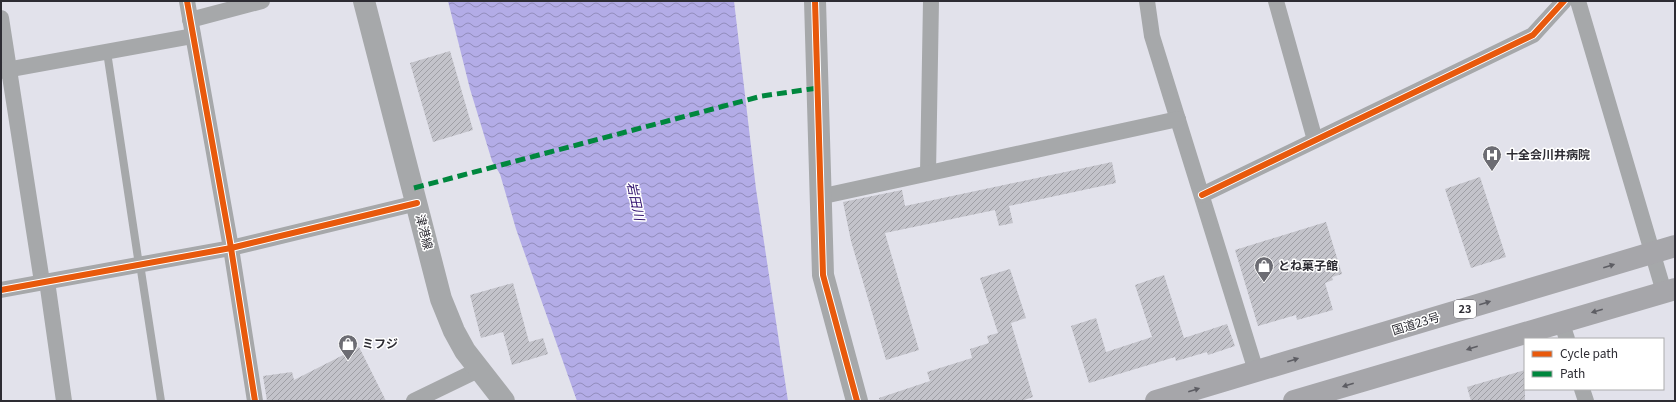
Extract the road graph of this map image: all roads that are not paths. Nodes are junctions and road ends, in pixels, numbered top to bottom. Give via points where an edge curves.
1 (187, 1) edge
2 (262, 1) edge
3 (364, 1) edge
4 (815, 1) edge
5 (931, 1) edge
6 (1146, 1) edge
7 (1276, 1) edge
8 (1564, 1) edge
9 (1578, 1) edge
10 (1, 18) edge
11 (190, 20) junction
12 (193, 36) junction
13 (107, 52) junction
14 (5, 71) edge
15 (1178, 119) junction
16 (1315, 140) junction
17 (928, 174) junction
18 (1202, 195) junction
19 (819, 197) junction
20 (417, 203) junction
21 (1675, 246) edge
22 (231, 248) junction
23 (1652, 253) junction
24 (140, 264) junction
25 (44, 282) junction
26 (1, 290) edge
27 (1669, 291) edge
28 (1564, 330) edge
29 (1535, 338) edge
30 (1524, 341) edge
31 (478, 370) junction
32 (1256, 371) junction
33 (1582, 390) edge
34 (1316, 398) edge
35 (64, 401) edge
36 (161, 401) edge
37 (255, 401) edge
38 (414, 401) edge
39 (504, 401) edge
40 (857, 401) edge
41 (1156, 401) edge
42 (1294, 401) edge
43 (1586, 401) edge

1 - 11 street
2 - 11 street
3 - 20 main road, 津港線
4 - 19 main road
5 - 17 street
6 - 15 street via 1152,36
7 - 16 street
8 - 16 street via 1533,35
9 - 23 street
10 - 14 street
11 - 12 street
12 - 13 street
12 - 22 street
13 - 14 street
13 - 24 lane
14 - 25 street
15 - 17 street
15 - 18 street
16 - 18 street
17 - 19 street
18 - 32 street
19 - 40 main road via 823,275
20 - 22 street
20 - 31 main road, 津港線 via 441,299 454,331
21 - 23 highway, 国道23号 / 23
22 - 24 street
22 - 37 street
23 - 27 street
32 -> 23 highway, 国道23号 / 23
24 - 25 street
24 - 36 lane
25 - 26 street
25 - 35 street
27 -> 28 highway
28 -> 29 highway
30 -> 34 highway
31 - 38 street
31 - 39 main road, 津港線
41 -> 32 highway, 国道23号 / 23
33 - 43 street
34 - 42 highway

